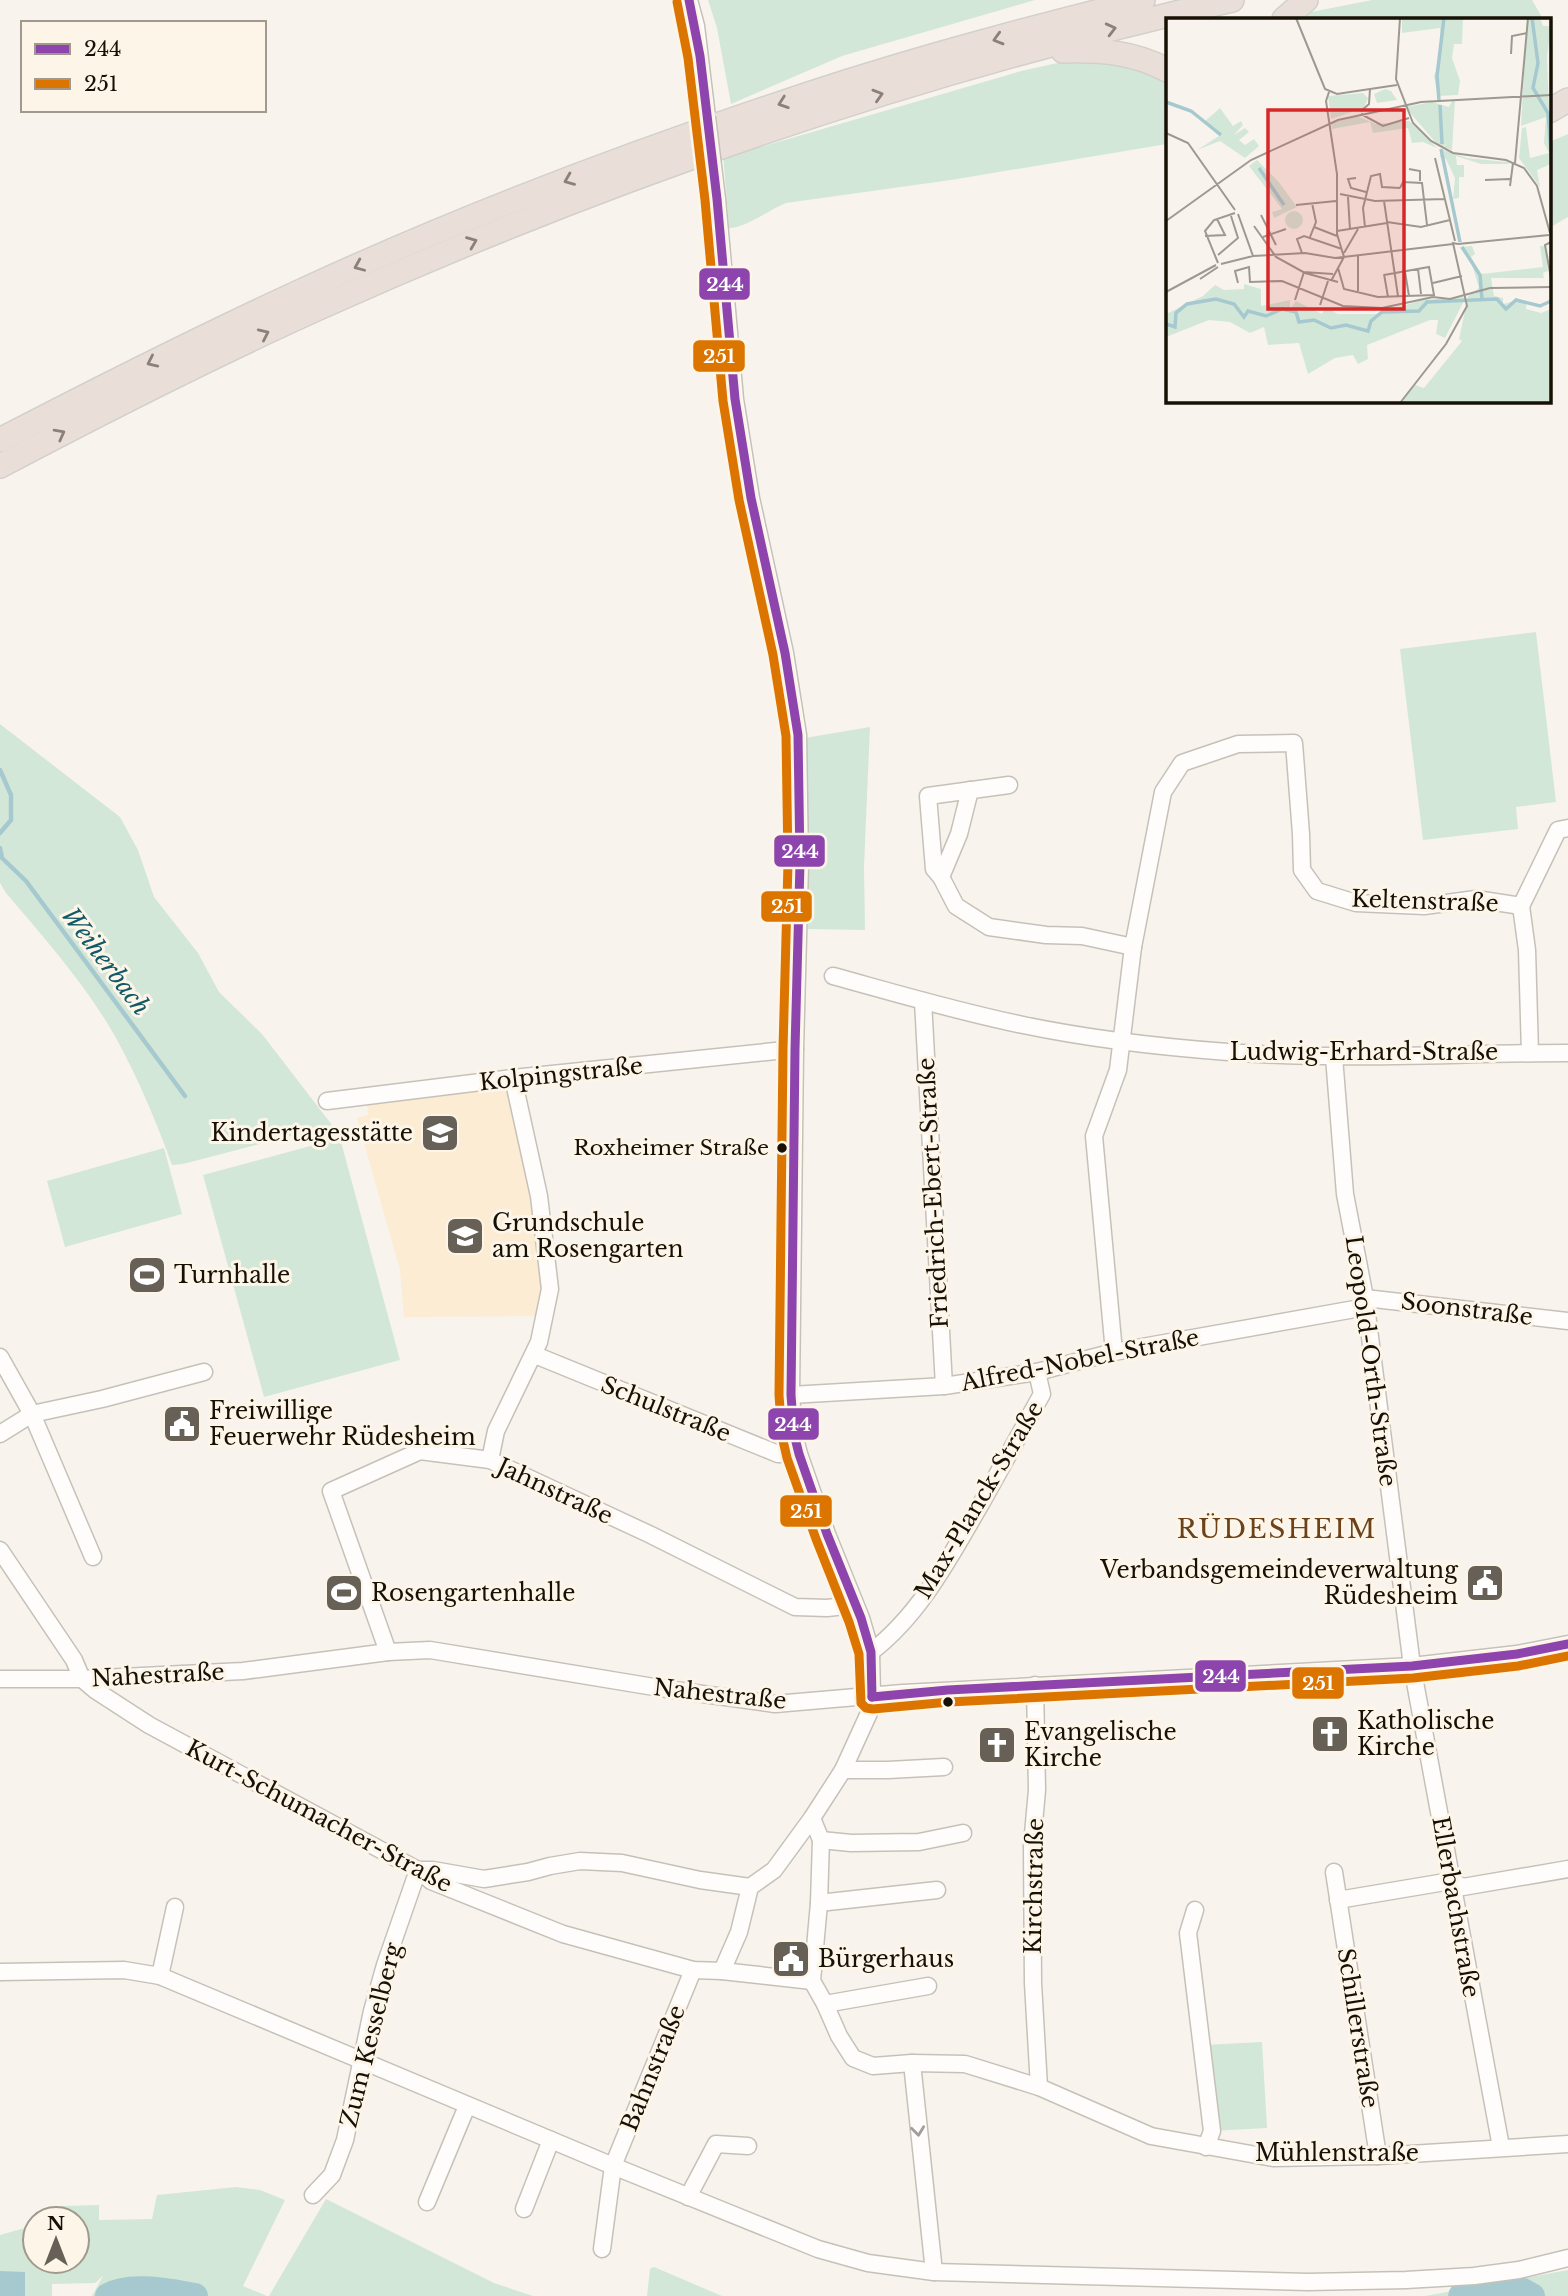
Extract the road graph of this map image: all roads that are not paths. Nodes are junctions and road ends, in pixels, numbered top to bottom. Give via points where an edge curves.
1 (689, 0) edge
2 (1096, 0) edge
3 (1143, 0) edge
4 (1232, 0) edge
5 (1306, 0) edge
6 (1285, 18) edge
7 (1064, 20) junction
8 (1021, 52) junction
9 (1166, 70) edge
10 (1568, 100) edge
11 (1550, 110) edge
12 (1568, 115) edge
13 (1550, 120) edge
14 (0, 440) edge
15 (0, 466) edge
16 (1009, 785) dead end
17 (970, 790) junction
18 (1568, 828) edge
19 (941, 877) junction
20 (1521, 906) junction
21 (1132, 947) junction
22 (833, 976) dead end
23 (923, 1001) junction
24 (1122, 1041) junction
25 (795, 1049) junction
26 (1530, 1053) junction
27 (1568, 1053) edge
28 (1334, 1057) junction
29 (513, 1078) junction
30 (327, 1101) dead end
31 (1366, 1302) junction
32 (1568, 1321) edge
33 (1114, 1352) junction
34 (535, 1355) junction
35 (0, 1357) edge
36 (204, 1372) dead end
37 (1037, 1372) junction
38 (944, 1386) junction
39 (791, 1395) junction
40 (32, 1414) junction
41 (0, 1434) edge
42 (799, 1454) junction
43 (490, 1460) junction
44 (0, 1550) edge
45 (93, 1557) dead end
46 (854, 1605) junction
47 (1568, 1644) edge
48 (871, 1651) junction
49 (388, 1652) junction
50 (1412, 1666) junction
51 (0, 1679) edge
52 (82, 1679) junction
53 (1035, 1685) junction
54 (872, 1697) junction
55 (944, 1767) dead end
56 (843, 1770) junction
57 (813, 1818) junction
58 (962, 1833) dead end
59 (821, 1840) junction
60 (1568, 1869) edge
61 (418, 1870) junction
62 (1334, 1872) dead end
63 (1451, 1881) junction
64 (750, 1888) junction
65 (937, 1891) dead end
66 (1338, 1900) junction
67 (819, 1903) junction
68 (175, 1907) dead end
69 (1195, 1910) dead end
70 (693, 1970) junction
71 (722, 1970) junction
72 (0, 1972) edge
73 (160, 1976) junction
74 (812, 1981) junction
75 (928, 1986) dead end
76 (825, 2004) junction
77 (361, 2061) junction
78 (912, 2063) junction
79 (1039, 2087) junction
80 (467, 2105) junction
81 (551, 2140) junction
82 (1568, 2144) edge
83 (748, 2146) dead end
84 (1206, 2147) junction
85 (1501, 2147) junction
86 (1378, 2156) junction
87 (613, 2166) junction
88 (313, 2195) dead end
89 (688, 2197) junction
90 (428, 2202) dead end
91 (524, 2209) dead end
92 (602, 2249) dead end
93 (1568, 2258) edge
94 (934, 2272) junction

1 - 25 street, bridge via 717,199 735,399 797,735 800,863
2 - 7 highway
3 - 7 highway
8 -> 4 highway
5 - 6 highway
7 -> 14 highway via 848,81 504,205 300,292
8 - 9 highway via 1110,51 1141,58
15 -> 8 highway via 154,386 462,246 740,140
10 - 11 highway
12 - 13 highway
16 - 17 street
17 - 19 street
17 - 19 street via 928,796 934,869
18 - 20 street via 1558,830
19 - 21 street via 957,906 989,927 1082,936
20 - 21 street, Keltenstraße via 1476,900 1424,906 1356,903 1317,891 1302,870 1294,743 1238,744 1182,763 1163,792
20 - 26 street, Keltenstraße
21 - 24 street, Keltenstraße
22 - 23 street, Ludwig-Erhard-Straße
23 - 24 street, Ludwig-Erhard-Straße via 1023,1025
23 - 38 street, Friedrich-Ebert-Straße
24 - 28 street, Ludwig-Erhard-Straße
24 - 33 street, Keltenstraße via 1118,1070 1094,1136
25 - 29 street, Kolpingstraße
25 - 39 street
26 - 27 street, Ludwig-Erhard-Straße
26 - 28 street, Ludwig-Erhard-Straße
28 - 31 street, Leopold-Orth-Straße via 1345,1194
29 - 30 street, Kolpingstraße
29 - 34 street via 540,1196 550,1289
31 - 32 street, Soonstraße
31 - 33 street, Alfred-Nobel-Straße
31 - 50 street, Leopold-Orth-Straße
33 - 37 street, Alfred-Nobel-Straße
34 - 42 street, Schulstraße via 778,1454
34 - 43 street via 496,1431
35 - 40 street
36 - 40 street
37 - 38 street, Alfred-Nobel-Straße
37 - 48 street, Max-Planck-Straße via 1042,1394 958,1544 911,1614
38 - 39 street, Alfred-Nobel-Straße
39 - 42 street
40 - 41 street
40 - 45 street
42 - 46 street
43 - 46 street, Jahnstraße via 795,1607
43 - 49 street, Jahnstraße via 420,1451 331,1491
44 - 52 street
46 - 48 street
47 - 50 street, Nahestraße
48 - 54 street
49 - 52 street, Nahestraße via 243,1671
49 - 54 street, Nahestraße via 430,1650 775,1704
50 - 53 street, Nahestraße
50 - 63 street, Ellerbachstraße
51 - 52 street, Nahestraße
52 - 61 street, Kurt-Schumacher-Straße via 149,1725
53 - 54 street, Nahestraße
53 - 79 street, Kirchstraße via 1037,1790 1031,1845
54 - 56 street
55 - 56 street
56 - 57 street
57 - 59 street
57 - 64 street via 774,1870
58 - 59 street via 919,1842
59 - 67 street
60 - 63 street via 1463,1887
61 - 64 street via 484,1879 590,1861
61 - 70 street, Kurt-Schumacher-Straße via 431,1881 563,1934
61 - 77 street, Zum Kesselberg via 385,1965
62 - 66 street, Schillerstraße
63 - 66 street
63 - 85 street, Ellerbachstraße
64 - 71 street via 739,1932
65 - 67 street
66 - 86 street, Schillerstraße
67 - 74 street
68 - 73 street
69 - 84 street via 1188,1933 1212,2131
70 - 71 street, Kurt-Schumacher-Straße
70 - 87 street, Bahnstraße
71 - 74 street, Kurt-Schumacher-Straße
72 - 73 street via 124,1970
73 - 77 street
74 - 76 street, Mühlenstraße
75 - 76 street
76 - 78 street, Mühlenstraße via 853,2058 873,2066
77 - 80 street
77 - 88 street, Zum Kesselberg via 345,2140 332,2175
78 - 79 street, Mühlenstraße via 965,2064
78 -> 94 street
79 - 84 street, Mühlenstraße via 1151,2136
80 - 81 street
80 - 90 street
81 - 87 street
81 - 91 street
82 - 85 street, Mühlenstraße
83 - 89 street via 716,2144
84 - 86 street, Mühlenstraße via 1273,2158
85 - 86 street, Mühlenstraße
87 - 89 street
87 - 92 street, Bahnstraße
89 - 94 street via 818,2249 868,2263
93 - 94 street via 1519,2270 1406,2280 1308,2282

